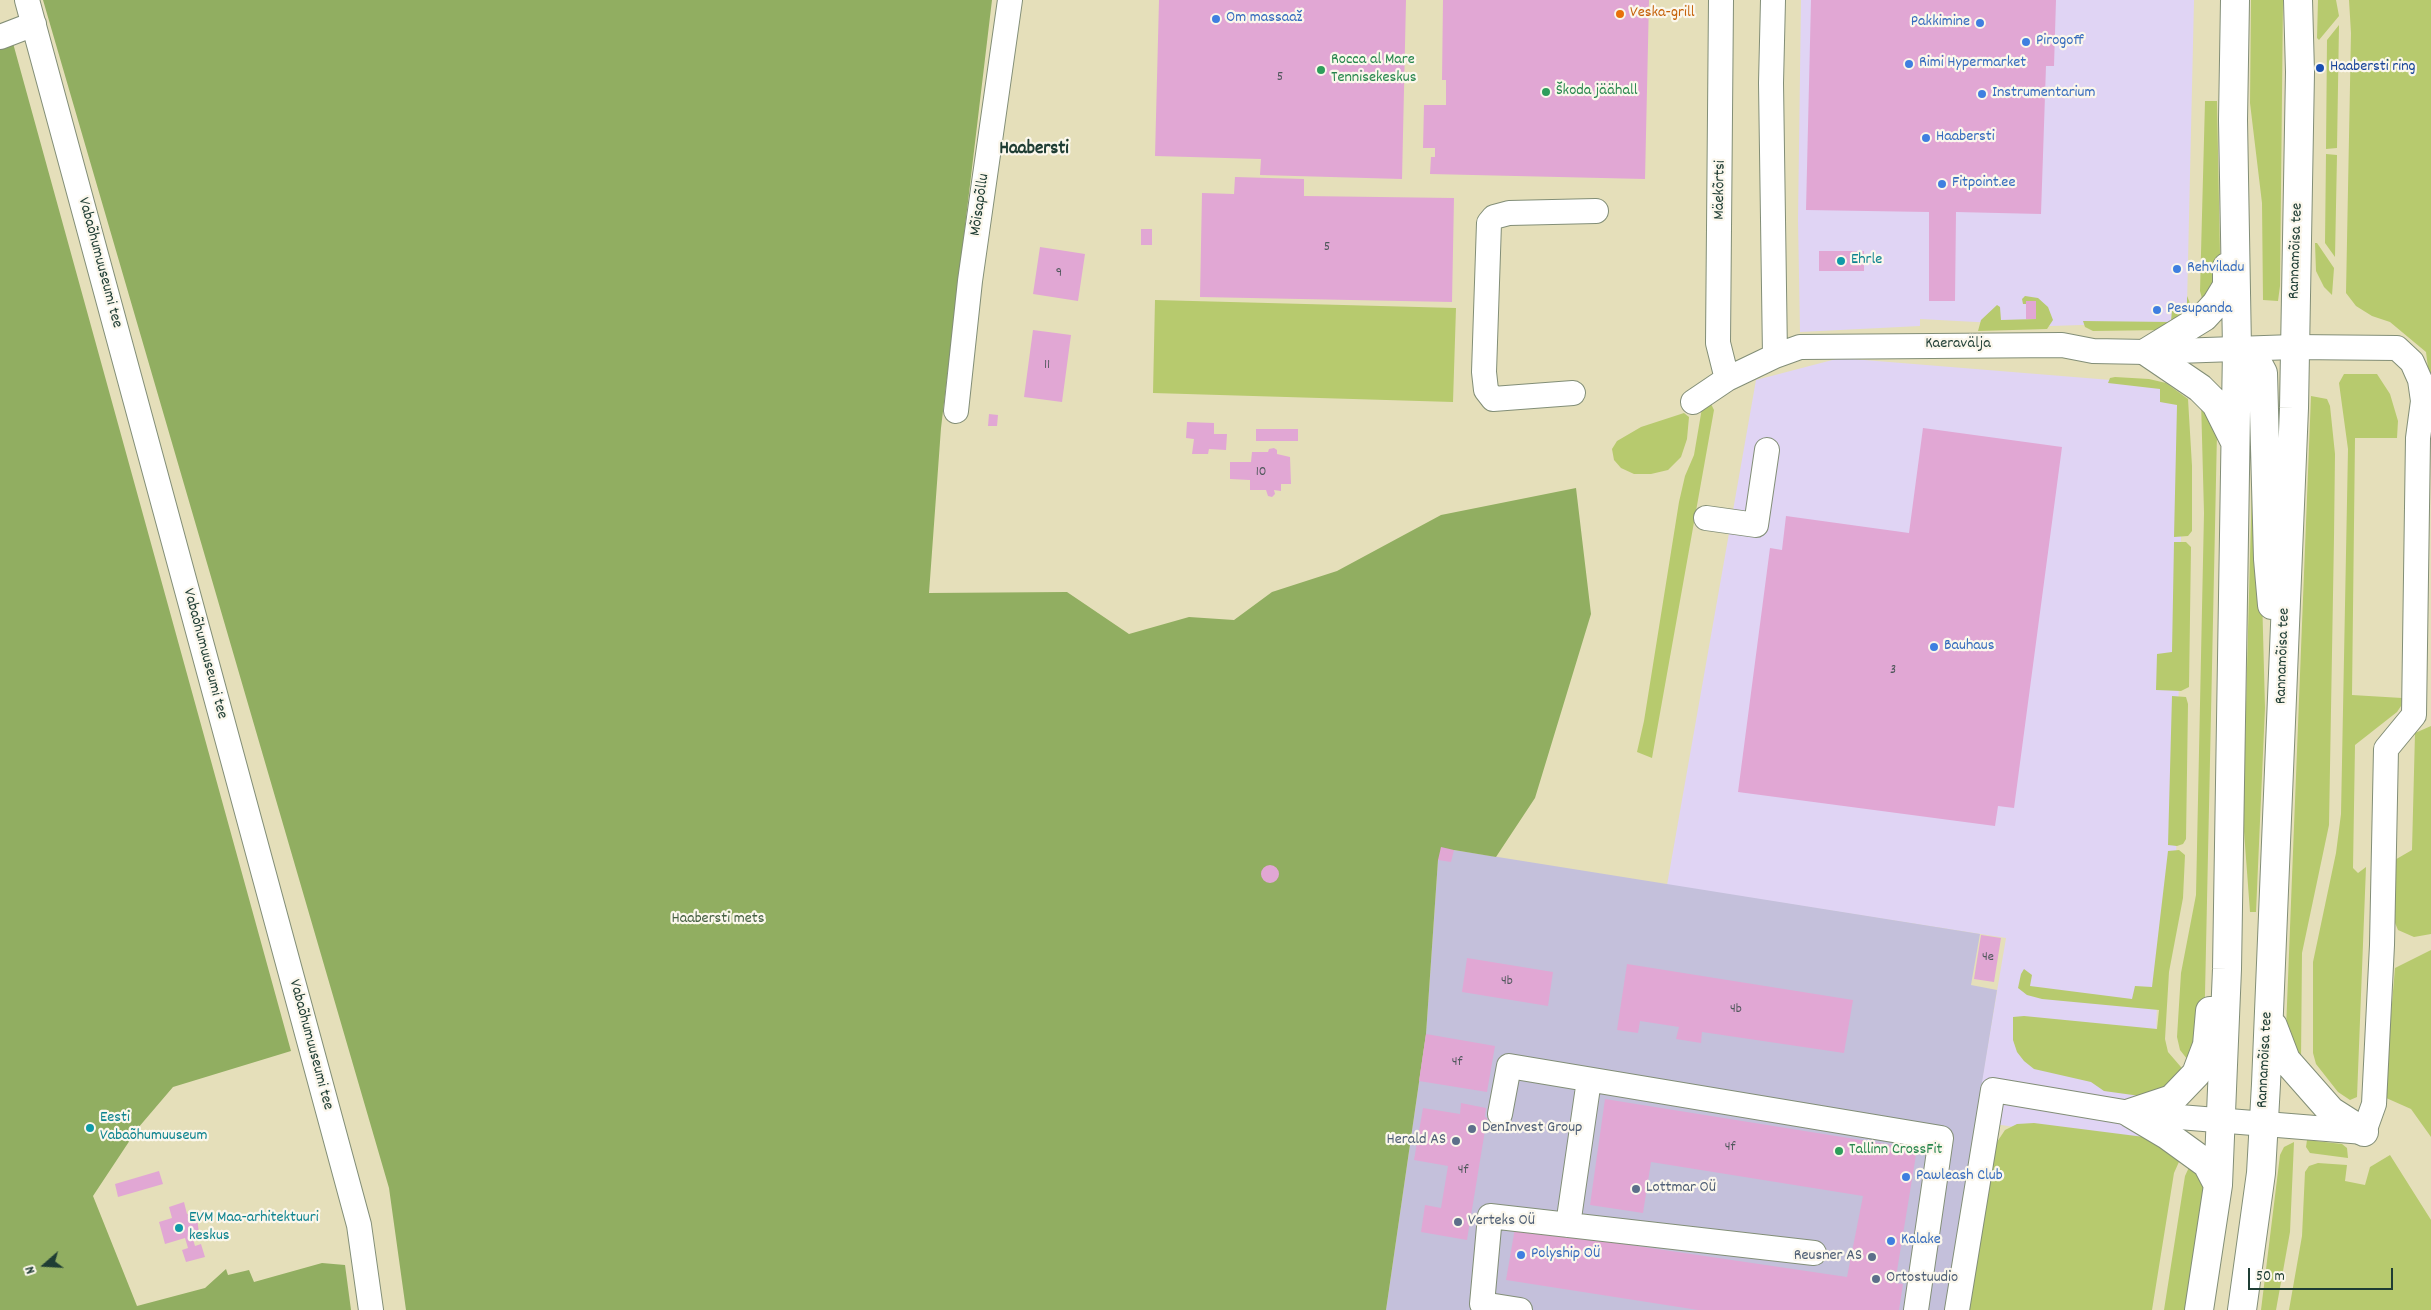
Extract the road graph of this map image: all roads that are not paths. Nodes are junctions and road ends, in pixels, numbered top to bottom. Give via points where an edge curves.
1 (27, 0) edge
2 (1010, 0) edge
3 (1722, 0) edge
4 (1773, 0) edge
5 (2235, 0) edge
6 (2298, 0) edge
7 (34, 24) junction
8 (0, 37) edge
9 (1596, 211) dead end
10 (2235, 234) junction
11 (2294, 347) junction
12 (2237, 349) junction
13 (2147, 352) junction
14 (1775, 356) junction
15 (1727, 379) junction
16 (1573, 393) dead end
17 (1693, 402) dead end
18 (956, 411) dead end
19 (2236, 445) junction
20 (1767, 450) dead end
21 (1706, 518) dead end
22 (2282, 703) junction
23 (2227, 969) junction
24 (2269, 1014) junction
25 (1589, 1080) junction
26 (2130, 1113) junction
27 (1500, 1114) dead end
28 (2222, 1122) junction
29 (2263, 1125) junction
30 (2364, 1132) junction
31 (2218, 1185) junction
32 (1568, 1225) junction
33 (1814, 1253) dead end
34 (371, 1310) edge
35 (1520, 1310) edge
36 (1916, 1310) edge
37 (1957, 1310) edge
38 (2199, 1310) edge
39 (2242, 1310) edge

1 - 7 street, Vabaõhumuuseumi tee
2 - 18 street, Mõisapõllu via 970,281
3 - 15 street, Mäekõrtsi via 1718,343
4 - 14 street
5 - 10 main road
6 - 11 main road, Rannamõisa tee via 2300,81
7 - 8 street
7 - 34 street, Vabaõhumuuseumi tee via 359,1225
9 - 16 street via 1509,213 1494,217 1489,223 1486,390 1493,399
10 - 12 main road
10 - 13 main road via 2228,252 2227,286 2216,304 2204,317
11 - 12 street, Kaeravälja
11 - 22 main road, Rannamõisa tee
11 - 30 street, Kaeravälja via 2397,348 2412,362 2420,380 2422,401 2418,438 2414,715 2386,749 2382,946 2374,1104
12 - 13 street, Kaeravälja
12 - 19 main road
12 - 22 main road via 2254,356 2264,373 2268,559
13 - 14 street, Kaeravälja via 2093,351 2062,345 1960,344 1800,347
13 - 19 main road via 2188,378 2216,404
14 - 15 street, Kaeravälja
15 - 17 street, Kaeravälja
19 - 23 main road
20 - 21 street via 1756,525
22 - 24 main road, Rannamõisa tee
23 - 26 main road via 2212,999 2207,1045 2196,1074 2172,1099
23 - 28 main road
24 - 29 main road, Rannamõisa tee
24 - 30 main road via 2286,1060 2331,1111
25 - 27 street via 1509,1066
25 - 32 street
25 - 36 street via 1941,1138
26 - 28 street
26 - 31 main road via 2207,1164
26 - 37 street via 1993,1090
28 - 29 street
28 - 31 main road
29 - 30 street
29 - 39 main road, Rannamõisa tee via 2261,1173
31 - 38 main road
32 - 33 street
32 - 35 street via 1490,1216 1482,1304

